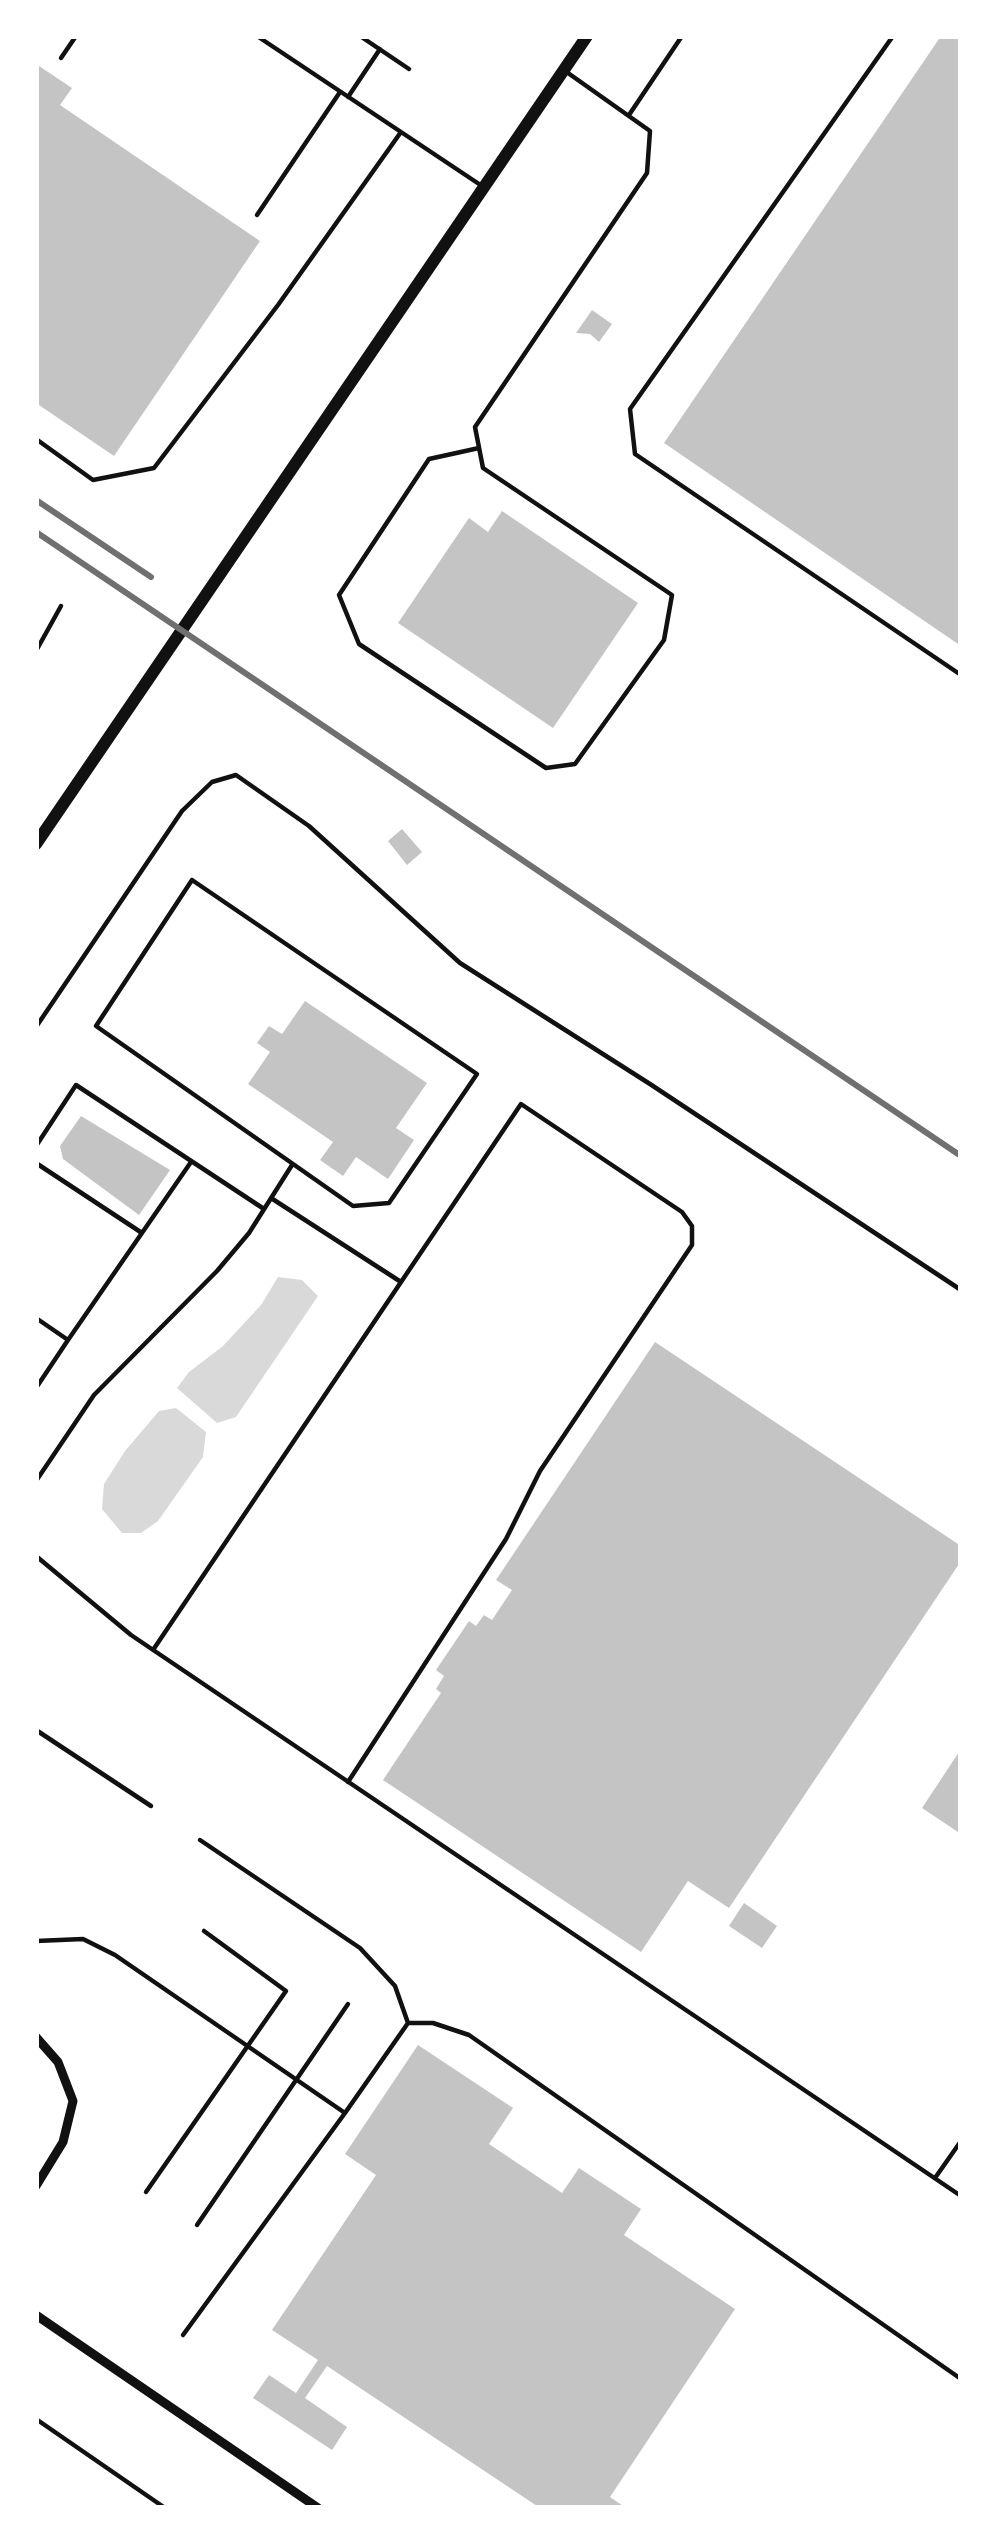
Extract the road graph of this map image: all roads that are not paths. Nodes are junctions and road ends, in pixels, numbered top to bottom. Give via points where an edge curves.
1 (76, 36) edge
2 (257, 36) edge
3 (361, 36) edge
4 (587, 36) edge
5 (682, 36) edge
6 (893, 36) edge
7 (380, 49) junction
8 (61, 58) dead end
9 (409, 69) dead end
10 (563, 70) junction
11 (340, 92) junction
12 (347, 97) junction
13 (629, 115) junction
14 (401, 132) junction
15 (483, 187) junction
16 (257, 215) dead end
17 (36, 439) edge
18 (479, 448) junction
19 (61, 606) dead end
20 (36, 651) edge
21 (961, 676) edge
22 (36, 844) edge
23 (36, 1027) edge
24 (36, 1146) edge
25 (191, 1161) junction
26 (36, 1163) edge
27 (293, 1163) junction
28 (271, 1198) junction
29 (264, 1209) junction
30 (142, 1233) junction
31 (401, 1282) junction
32 (961, 1290) edge
33 (36, 1318) edge
34 (68, 1340) junction
35 (36, 1388) edge
36 (37, 1479) edge
37 (36, 1556) edge
38 (153, 1650) junction
39 (36, 1730) edge
40 (348, 1782) junction
41 (151, 1806) dead end
42 (200, 1840) dead end
43 (204, 1931) dead end
44 (36, 1941) edge
45 (348, 2004) dead end
46 (408, 2024) junction
47 (36, 2037) edge
48 (248, 2047) junction
49 (295, 2080) junction
50 (345, 2113) junction
51 (961, 2141) edge
52 (935, 2179) junction
53 (36, 2186) edge
54 (146, 2192) dead end
55 (961, 2196) edge
56 (197, 2225) dead end
57 (36, 2314) edge
58 (183, 2335) dead end
59 (961, 2379) edge
60 (36, 2419) edge
61 (165, 2508) edge
62 (319, 2508) edge

1 - 8 lane
2 - 11 lane
3 - 7 lane
4 - 10 main road
5 - 13 lane
6 - 21 lane via 630,409 635,454
7 - 9 lane
7 - 12 lane
10 - 13 lane
10 - 15 main road
11 - 12 lane
11 - 16 lane
12 - 14 lane
13 - 18 lane via 650,131 647,173 475,427
14 - 15 lane
14 - 17 lane via 154,468 93,480
15 - 22 main road
18 - 18 lane via 483,468 672,595 664,640 575,764 546,768 359,644 339,595 429,459
19 - 20 lane
23 - 32 lane via 194,796 236,775 309,826 460,963
24 - 25 lane via 76,1085
25 - 29 lane
25 - 30 lane
26 - 30 lane
27 - 27 lane via 96,1026 192,880 477,1073 389,1203 353,1206
27 - 28 lane
28 - 29 lane
28 - 31 lane
29 - 36 lane via 218,1271 94,1395
30 - 34 lane
31 - 38 lane
31 - 40 lane via 521,1104 692,1226 692,1245 540,1471 506,1539
33 - 34 lane
34 - 35 lane
37 - 38 lane
38 - 40 lane
39 - 41 lane
40 - 52 lane
42 - 46 lane via 360,1948 395,1986
43 - 48 lane via 286,1991
44 - 48 lane via 83,1939 115,1955
45 - 49 lane
46 - 50 lane
46 - 59 lane via 469,2035
47 - 53 street via 58,2062 73,2101 63,2142
48 - 49 lane
48 - 54 lane
49 - 50 lane
49 - 56 lane
50 - 58 lane
51 - 52 lane
52 - 55 lane
57 - 62 street
60 - 61 lane

